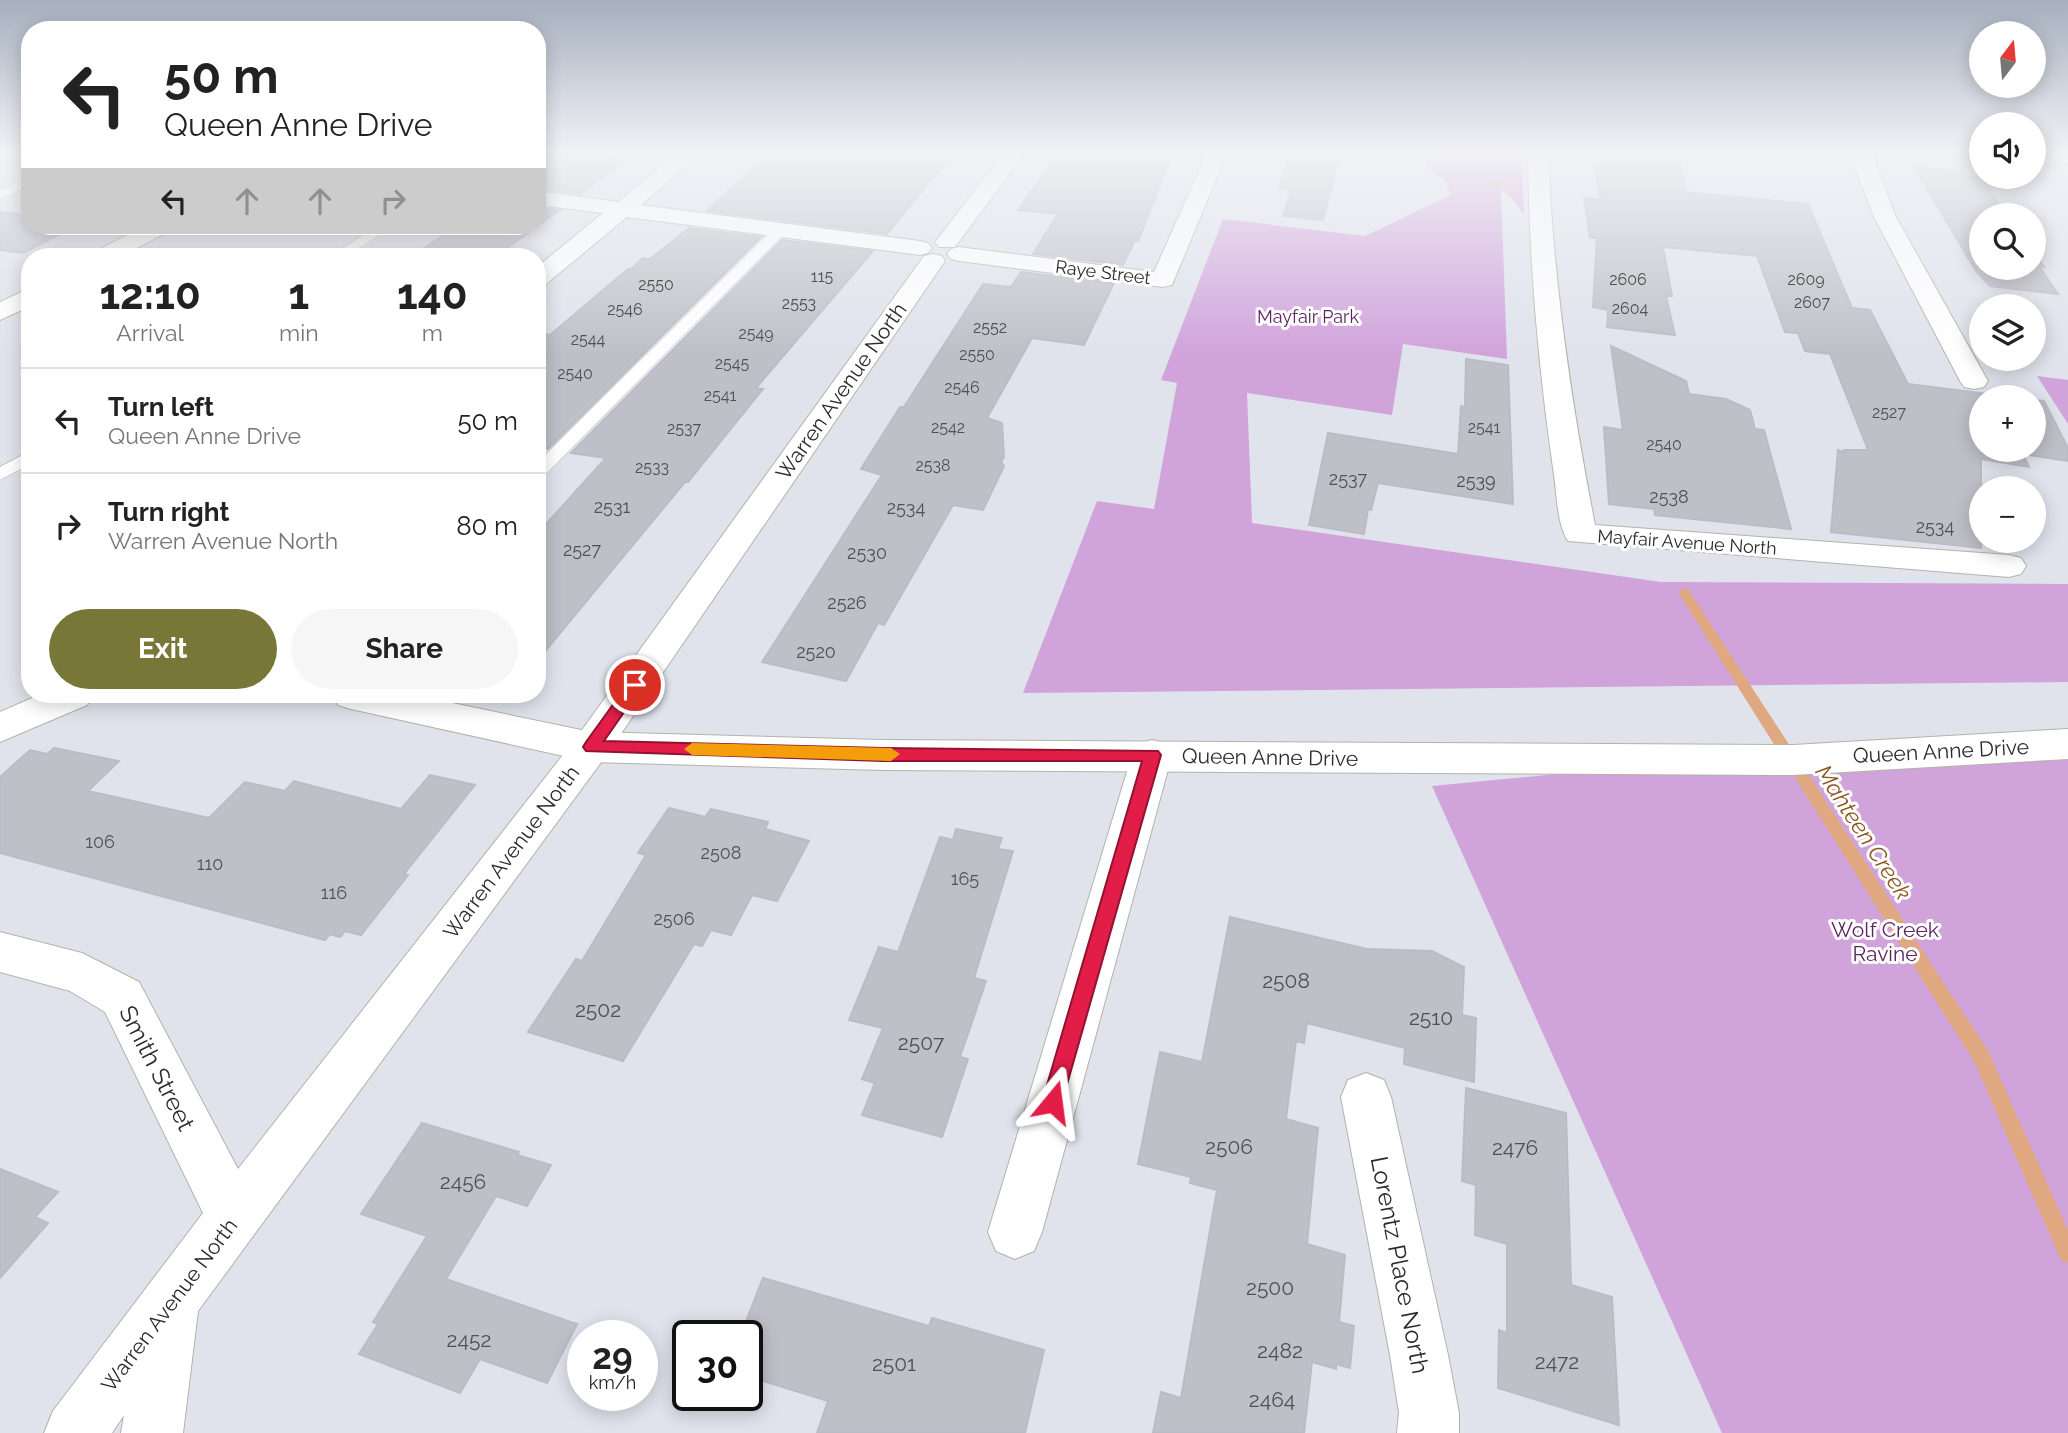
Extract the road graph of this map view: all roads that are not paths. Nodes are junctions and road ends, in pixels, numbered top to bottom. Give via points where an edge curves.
1 (610, 220) edge
2 (705, 220) edge
3 (964, 220) edge
4 (1189, 220) edge
5 (1541, 220) edge
6 (1887, 220) edge
7 (780, 230) junction
8 (144, 235) edge
9 (372, 235) edge
10 (120, 248) edge
11 (351, 248) edge
12 (940, 251) junction
13 (546, 272) edge
14 (21, 301) edge
15 (0, 312) edge
16 (1974, 381) dead end
17 (21, 462) edge
18 (546, 464) edge
19 (0, 475) edge
20 (2008, 566) dead end
21 (21, 688) edge
22 (0, 699) edge
23 (56, 703) edge
24 (388, 703) edge
25 (0, 728) edge
26 (2068, 744) edge
27 (591, 747) junction
28 (1152, 755) junction
29 (0, 952) edge
30 (1366, 1097) dead end
31 (234, 1218) junction
32 (1015, 1232) dead end
33 (171, 1300) junction
34 (75, 1433) edge
35 (152, 1433) edge
36 (1429, 1433) edge

1 - 13 street
2 - 7 street, Raye Street
3 - 12 street, Warren Avenue North
4 - 12 street, Raye Street via 1163,280
5 - 20 street, Mayfair Avenue North via 1543,281 1580,534
6 - 16 street
7 - 12 street, Raye Street
7 - 18 lane
8 - 10 street
9 - 11 lane
12 - 27 street, Warren Avenue North
14 - 15 street
17 - 19 lane
21 - 22 street
23 - 25 street
24 - 27 street, Queen Anne Drive
26 - 28 street, Queen Anne Drive via 1793,760
27 - 28 street, Queen Anne Drive
27 - 31 street, Warren Avenue North
28 - 32 street
29 - 31 street, Smith Street via 82,974 122,997
30 - 36 street, Lorentz Place North via 1419,1355
31 - 33 street, Warren Avenue North
33 - 34 street, Warren Avenue North
33 - 35 street

